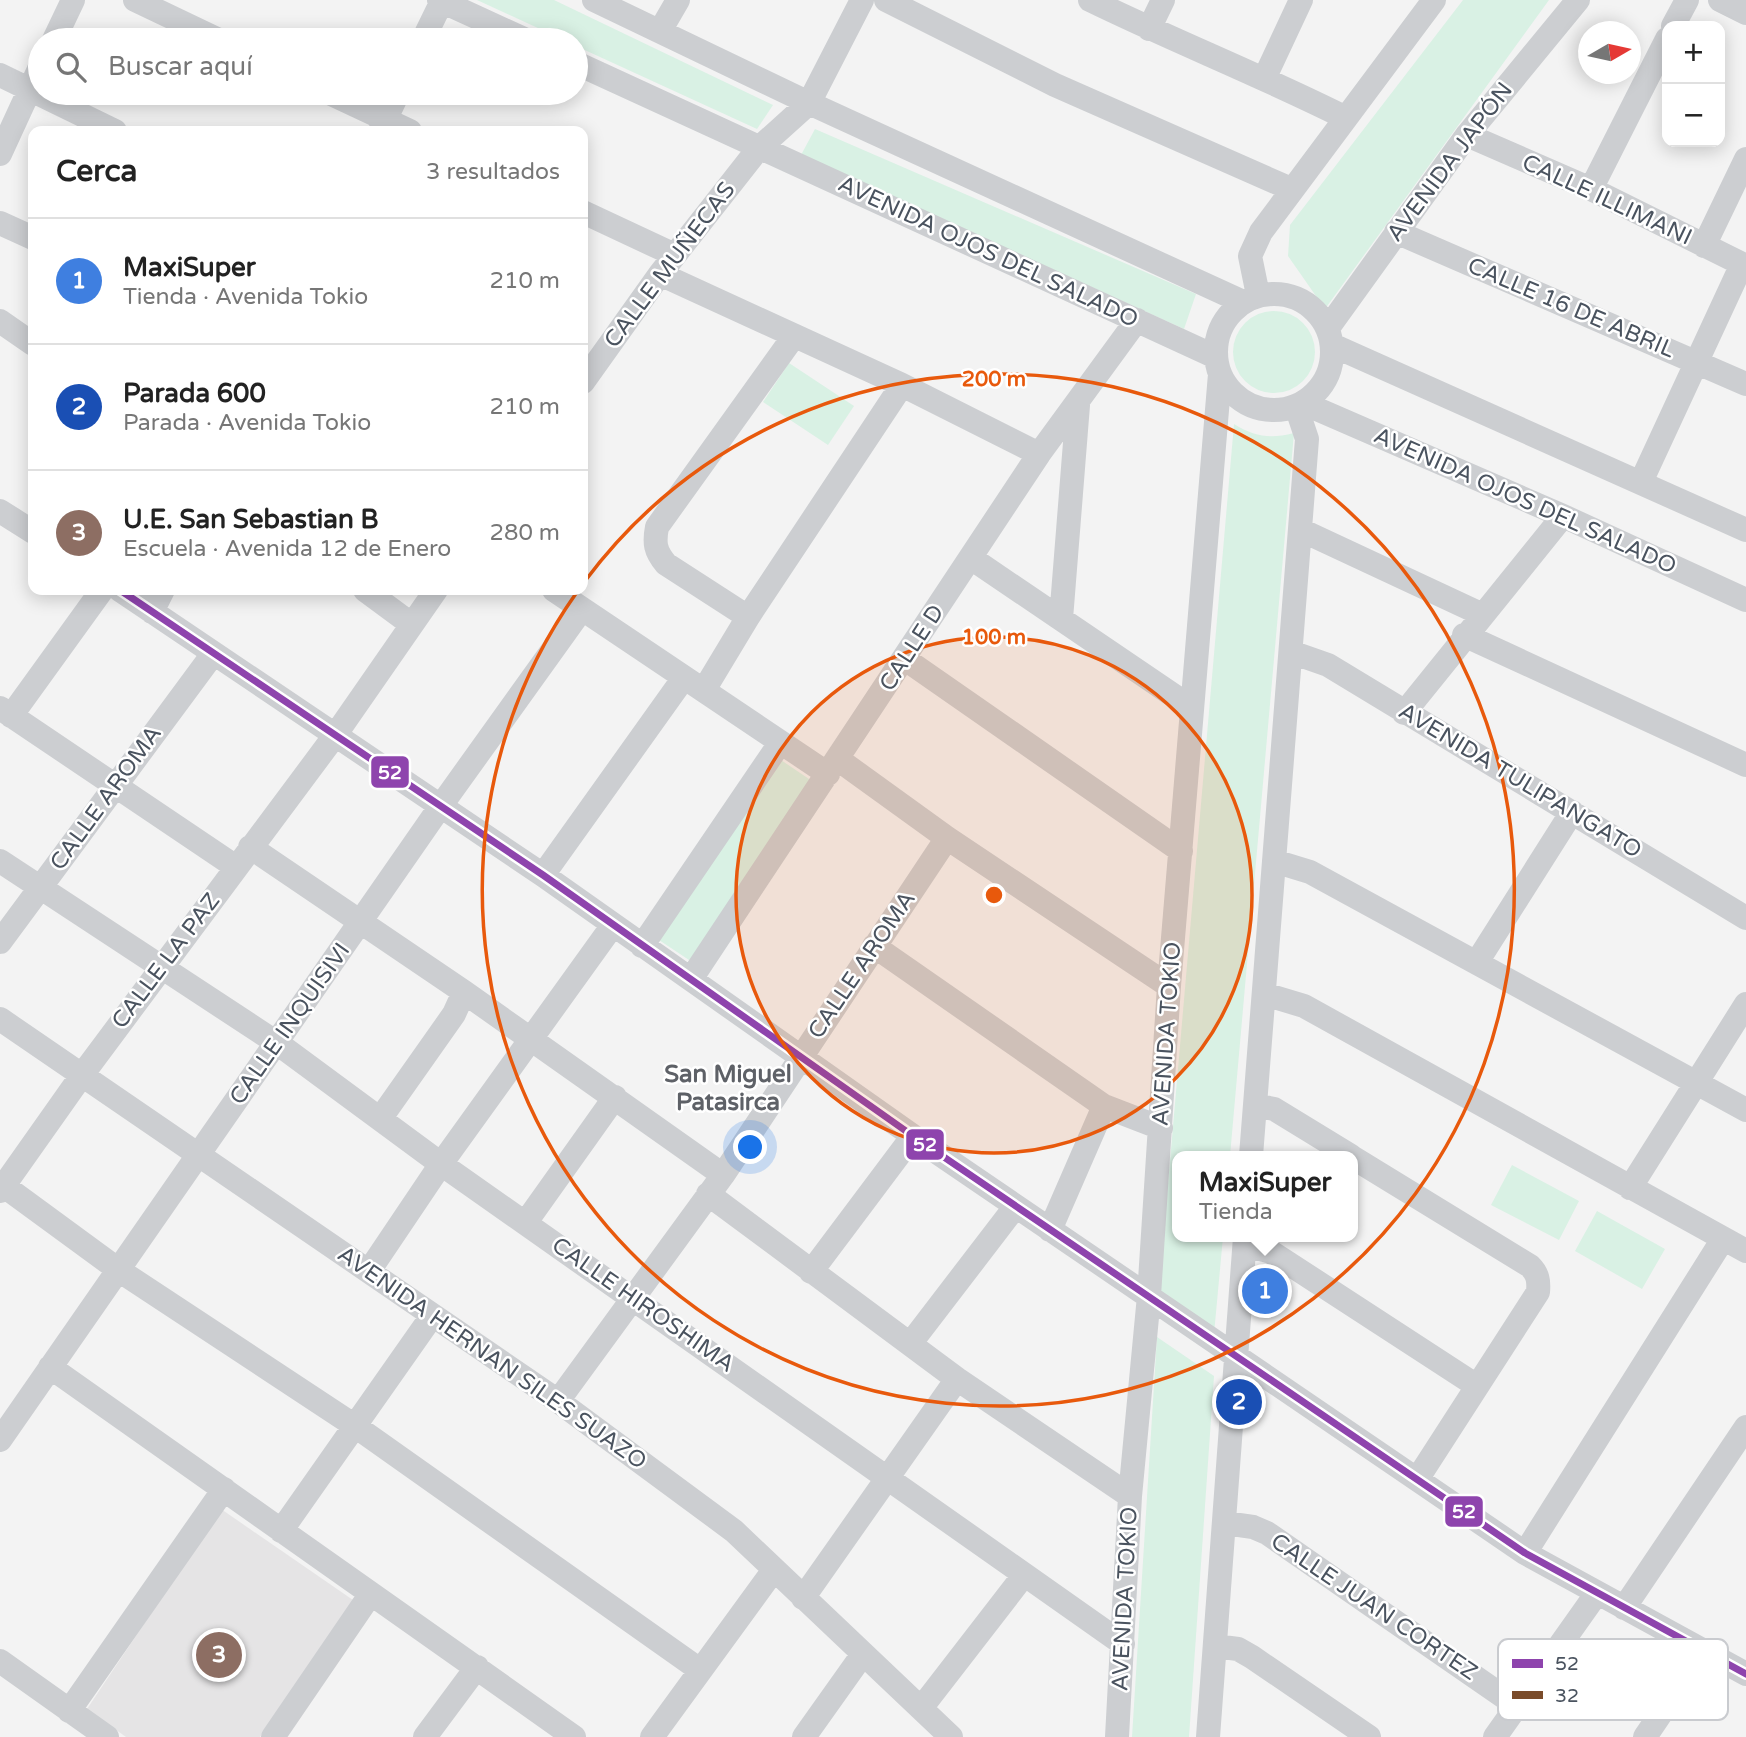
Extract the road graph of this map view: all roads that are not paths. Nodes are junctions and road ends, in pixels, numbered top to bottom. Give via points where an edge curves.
1 (73, 0) edge
2 (135, 0) edge
3 (594, 0) edge
4 (678, 0) edge
5 (862, 0) edge
6 (886, 0) edge
7 (1090, 0) edge
8 (1163, 0) edge
9 (1301, 0) edge
10 (1434, 0) edge
11 (1578, 0) edge
12 (1687, 0) edge
13 (1720, 0) edge
14 (440, 1) edge
15 (1746, 13) edge
16 (1676, 21) edge
17 (60, 28) edge
18 (194, 28) edge
19 (428, 28) edge
20 (500, 28) edge
21 (1149, 29) junction
22 (660, 31) junction
23 (1662, 48) edge
24 (588, 70) edge
25 (0, 75) edge
26 (1265, 78) junction
27 (28, 89) edge
28 (28, 91) edge
29 (808, 103) junction
30 (62, 105) edge
31 (349, 105) edge
32 (393, 105) edge
33 (1344, 117) junction
34 (105, 126) edge
35 (383, 126) edge
36 (1467, 135) junction
37 (759, 148) junction
38 (0, 154) edge
39 (1746, 159) edge
40 (1291, 189) junction
41 (1591, 189) junction
42 (588, 215) edge
43 (0, 223) edge
44 (1396, 232) junction
45 (28, 236) edge
46 (1704, 246) junction
47 (667, 265) junction
48 (1744, 265) edge
49 (1250, 298) junction
50 (1137, 320) junction
51 (0, 321) edge
52 (794, 336) junction
53 (1330, 336) junction
54 (28, 341) edge
55 (1695, 362) junction
56 (1218, 365) junction
57 (588, 368) edge
58 (1746, 384) edge
59 (902, 385) junction
60 (1078, 405) junction
61 (1299, 405) junction
62 (1039, 454) junction
63 (1641, 482) junction
64 (0, 510) edge
65 (1563, 516) junction
66 (28, 529) edge
67 (1301, 530) junction
68 (1746, 530) edge
69 (971, 558) junction
70 (98, 595) edge
71 (127, 595) edge
72 (160, 595) edge
73 (372, 595) edge
74 (432, 595) edge
75 (561, 595) edge
76 (1746, 600) edge
77 (582, 609) junction
78 (152, 612) junction
79 (1481, 614) junction
80 (748, 617) junction
81 (1061, 619) junction
82 (411, 624) junction
83 (1464, 635) junction
84 (1291, 652) junction
85 (213, 654) junction
86 (905, 659) junction
87 (693, 684) junction
88 (1192, 708) junction
89 (6, 712) edge
90 (1405, 713) junction
91 (336, 734) junction
92 (780, 743) junction
93 (1746, 765) edge
94 (833, 767) junction
95 (116, 784) junction
96 (440, 807) junction
97 (1572, 812) junction
98 (947, 838) junction
99 (1181, 851) junction
100 (243, 857) junction
101 (0, 861) edge
102 (1274, 861) junction
103 (543, 875) junction
104 (41, 888) junction
105 (1746, 918) edge
106 (360, 923) junction
107 (613, 926) junction
108 (0, 943) edge
109 (642, 946) junction
110 (874, 946) junction
111 (1477, 962) junction
112 (161, 969) junction
113 (691, 979) junction
114 (1169, 986) junction
115 (464, 992) junction
116 (1264, 994) junction
117 (1746, 1004) edge
118 (0, 1019) edge
119 (531, 1039) junction
120 (277, 1043) junction
121 (801, 1057) junction
122 (82, 1075) junction
123 (1696, 1083) junction
124 (615, 1097) junction
125 (1255, 1105) junction
126 (1104, 1106) junction
127 (1746, 1110) edge
128 (380, 1119) junction
129 (1161, 1128) junction
130 (913, 1136) junction
131 (1251, 1151) edge
132 (1342, 1151) edge
133 (201, 1154) junction
134 (1358, 1161) edge
135 (441, 1164) junction
136 (716, 1185) junction
137 (1, 1186) edge
138 (1630, 1188) junction
139 (1015, 1206) junction
140 (526, 1222) junction
141 (1049, 1230) junction
142 (1723, 1238) junction
143 (1245, 1242) edge
144 (1247, 1242) edge
145 (1746, 1251) edge
146 (120, 1271) junction
147 (369, 1271) junction
148 (811, 1272) junction
149 (1149, 1296) junction
150 (632, 1297) junction
151 (432, 1316) junction
152 (910, 1344) junction
153 (1236, 1356) junction
154 (50, 1367) junction
155 (957, 1379) junction
156 (1477, 1386) junction
157 (558, 1401) junction
158 (355, 1426) junction
159 (1746, 1427) edge
160 (0, 1440) edge
161 (889, 1476) junction
162 (1418, 1478) junction
163 (224, 1489) junction
164 (1130, 1496) junction
165 (1225, 1522) junction
166 (281, 1531) junction
167 (1525, 1553) junction
168 (773, 1571) junction
169 (1024, 1575) junction
170 (1597, 1593) junction
171 (370, 1595) junction
172 (803, 1598) junction
173 (1624, 1608) junction
174 (1564, 1639) edge
175 (1683, 1639) edge
176 (1123, 1644) junction
177 (1215, 1646) junction
178 (863, 1654) junction
179 (0, 1661) edge
180 (477, 1667) junction
181 (699, 1670) junction
182 (1498, 1693) edge
183 (922, 1707) junction
184 (69, 1711) junction
185 (1507, 1720) edge
186 (1657, 1720) edge
187 (107, 1737) edge
188 (274, 1737) edge
189 (425, 1737) edge
190 (573, 1737) edge
191 (652, 1737) edge
192 (804, 1737) edge
193 (951, 1737) edge
194 (1117, 1737) edge
195 (1208, 1737) edge
196 (1369, 1737) edge
197 (1495, 1737) edge
198 (1645, 1737) edge

1 - 17 street
2 - 18 street
3 - 22 street
4 - 22 street
5 - 29 street, CALLE MUÑECAS
6 - 40 street via 1055,85
7 - 21 street
8 - 21 street
9 - 26 street
10 - 33 street
11 - 36 street, AVENIDA JAPÓN
12 - 16 street
13 - 15 street
14 - 19 street
14 - 20 street
21 - 26 street
22 - 29 street
23 - 41 street
24 - 37 street, AVENIDA OJOS DEL SALADO
25 - 27 street
26 - 33 street
28 - 38 street
29 - 37 street, CALLE MUÑECAS
29 - 49 street
30 - 34 street
31 - 35 street
32 - 35 street
33 - 40 street
36 - 41 street, CALLE ILLIMANI
36 - 44 street, AVENIDA JAPÓN
37 - 47 street, CALLE MUÑECAS
37 - 50 street, AVENIDA OJOS DEL SALADO
39 - 46 street
40 - 49 street via 1250,256
41 - 46 street, CALLE ILLIMANI
42 - 47 street
43 - 45 street
44 - 53 street, AVENIDA JAPÓN
44 - 55 street, CALLE 16 DE ABRIL
46 - 48 street, CALLE ILLIMANI
47 - 52 street
47 - 57 street, CALLE MUÑECAS
48 - 55 street
49 - 53 street via 1291,295 1319,314
49 - 56 street via 1221,326
50 - 56 street, AVENIDA OJOS DEL SALADO
50 - 60 street, CALLE D
51 - 54 street
52 - 59 street
52 - 80 street via 657,527 654,540 656,553 666,564
53 - 61 street via 1329,372 1314,395
53 - 63 street
55 - 58 street, CALLE 16 DE ABRIL
55 - 63 street
56 - 61 street via 1240,400 1271,411
56 - 88 street, AVENIDA TOKIO
59 - 62 street
59 - 80 street
60 - 62 street, CALLE D
60 - 81 street
61 - 65 street, AVENIDA OJOS DEL SALADO
61 - 67 street via 1307,439
62 - 69 street, CALLE D
63 - 68 street
64 - 66 street
65 - 76 street, AVENIDA OJOS DEL SALADO
65 - 79 street
67 - 79 street
67 - 84 street
69 - 81 street
69 - 86 street, CALLE D
70 - 89 street
71 - 78 street
72 - 78 street
73 - 82 street
74 - 82 street
75 - 77 street
77 - 87 street
77 - 96 street, CALLE INQUISIVI
78 - 85 street
79 - 83 street
80 - 87 street
81 - 88 street
82 - 91 street
83 - 90 street
83 - 93 street
84 - 90 street, AVENIDA TULIPANGATO via 1328,665
84 - 102 street
85 - 91 street
85 - 95 street, CALLE AROMA
86 - 94 street, CALLE D
86 - 99 street
87 - 92 street
87 - 103 street
88 - 99 street, AVENIDA TOKIO
89 - 95 street
90 - 97 street, AVENIDA TULIPANGATO
91 - 96 street
91 - 100 street, CALLE LA PAZ
92 - 94 street
92 - 109 street
94 - 98 street
94 - 113 street, CALLE D
95 - 100 street
95 - 104 street, CALLE AROMA
96 - 103 street
96 - 106 street, CALLE INQUISIVI
97 - 105 street, AVENIDA TULIPANGATO
97 - 111 street
98 - 110 street, CALLE AROMA
98 - 114 street
99 - 114 street, AVENIDA TOKIO
100 - 106 street
100 - 112 street, CALLE LA PAZ
101 - 104 street, CALLE HIROSHIMA
102 - 111 street via 1310,872
102 - 116 street
103 - 107 street
104 - 108 street, CALLE AROMA
104 - 112 street, CALLE HIROSHIMA
106 - 115 street
106 - 120 street, CALLE INQUISIVI
107 - 109 street
107 - 119 street
109 - 113 street
110 - 121 street, CALLE AROMA
110 - 126 street
111 - 123 street
112 - 120 street, CALLE HIROSHIMA
112 - 122 street, CALLE LA PAZ
113 - 121 street
114 - 129 street, AVENIDA TOKIO
115 - 119 street
115 - 128 street via 454,1014
116 - 125 street
116 - 138 street via 1304,1006
117 - 123 street
118 - 122 street, AVENIDA HERNAN SILES SUAZO
119 - 124 street
119 - 135 street
120 - 128 street, CALLE HIROSHIMA
120 - 133 street, CALLE INQUISIVI
121 - 130 street
121 - 136 street, CALLE AROMA
122 - 133 street, AVENIDA HERNAN SILES SUAZO
122 - 137 street, CALLE LA PAZ
123 - 127 street
123 - 138 street
124 - 136 street
124 - 140 street
125 - 131 street
125 - 132 street via 1274,1110
126 - 129 street
126 - 141 street
128 - 135 street, CALLE HIROSHIMA
129 - 149 street, AVENIDA TOKIO
130 - 139 street
130 - 148 street
133 - 146 street, CALLE INQUISIVI
133 - 147 street, AVENIDA HERNAN SILES SUAZO
134 - 156 street via 1536,1273 1538,1292
135 - 140 street, CALLE HIROSHIMA
135 - 147 street
136 - 148 street
136 - 150 street, CALLE AROMA
137 - 146 street
138 - 142 street
139 - 141 street
139 - 152 street
140 - 150 street, CALLE HIROSHIMA
141 - 149 street
142 - 145 street
142 - 167 street
143 - 153 street
144 - 156 street via 1271,1252
146 - 154 street, CALLE INQUISIVI
146 - 158 street
147 - 151 street, AVENIDA HERNAN SILES SUAZO
148 - 152 street
149 - 153 street
149 - 164 street, AVENIDA TOKIO
150 - 157 street, CALLE AROMA
150 - 161 street, CALLE HIROSHIMA
151 - 157 street, AVENIDA HERNAN SILES SUAZO
151 - 158 street
152 - 155 street
153 - 162 street
153 - 165 street
154 - 160 street, CALLE INQUISIVI
154 - 163 street
155 - 161 street
155 - 164 street
156 - 162 street
157 - 168 street, AVENIDA HERNAN SILES SUAZO via 734,1531
158 - 166 street
158 - 181 street
159 - 173 street
161 - 169 street, CALLE HIROSHIMA
161 - 172 street
162 - 167 street
163 - 166 street
163 - 184 street
164 - 176 street, AVENIDA TOKIO
165 - 177 street
165 - 182 street, CALLE JUAN CORTEZ via 1267,1533
166 - 171 street
167 - 170 street
168 - 172 street, AVENIDA HERNAN SILES SUAZO
168 - 181 street
169 - 176 street, CALLE HIROSHIMA
169 - 183 street
170 - 173 street
170 - 174 street
171 - 180 street
171 - 188 street
172 - 178 street, AVENIDA HERNAN SILES SUAZO
173 - 175 street
176 - 194 street, AVENIDA TOKIO
177 - 195 street
177 - 196 street via 1238,1649 1252,1657
178 - 183 street, AVENIDA HERNAN SILES SUAZO
178 - 192 street
179 - 184 street
180 - 189 street
180 - 190 street
181 - 191 street
183 - 193 street, AVENIDA HERNAN SILES SUAZO
184 - 187 street
185 - 197 street
186 - 198 street

